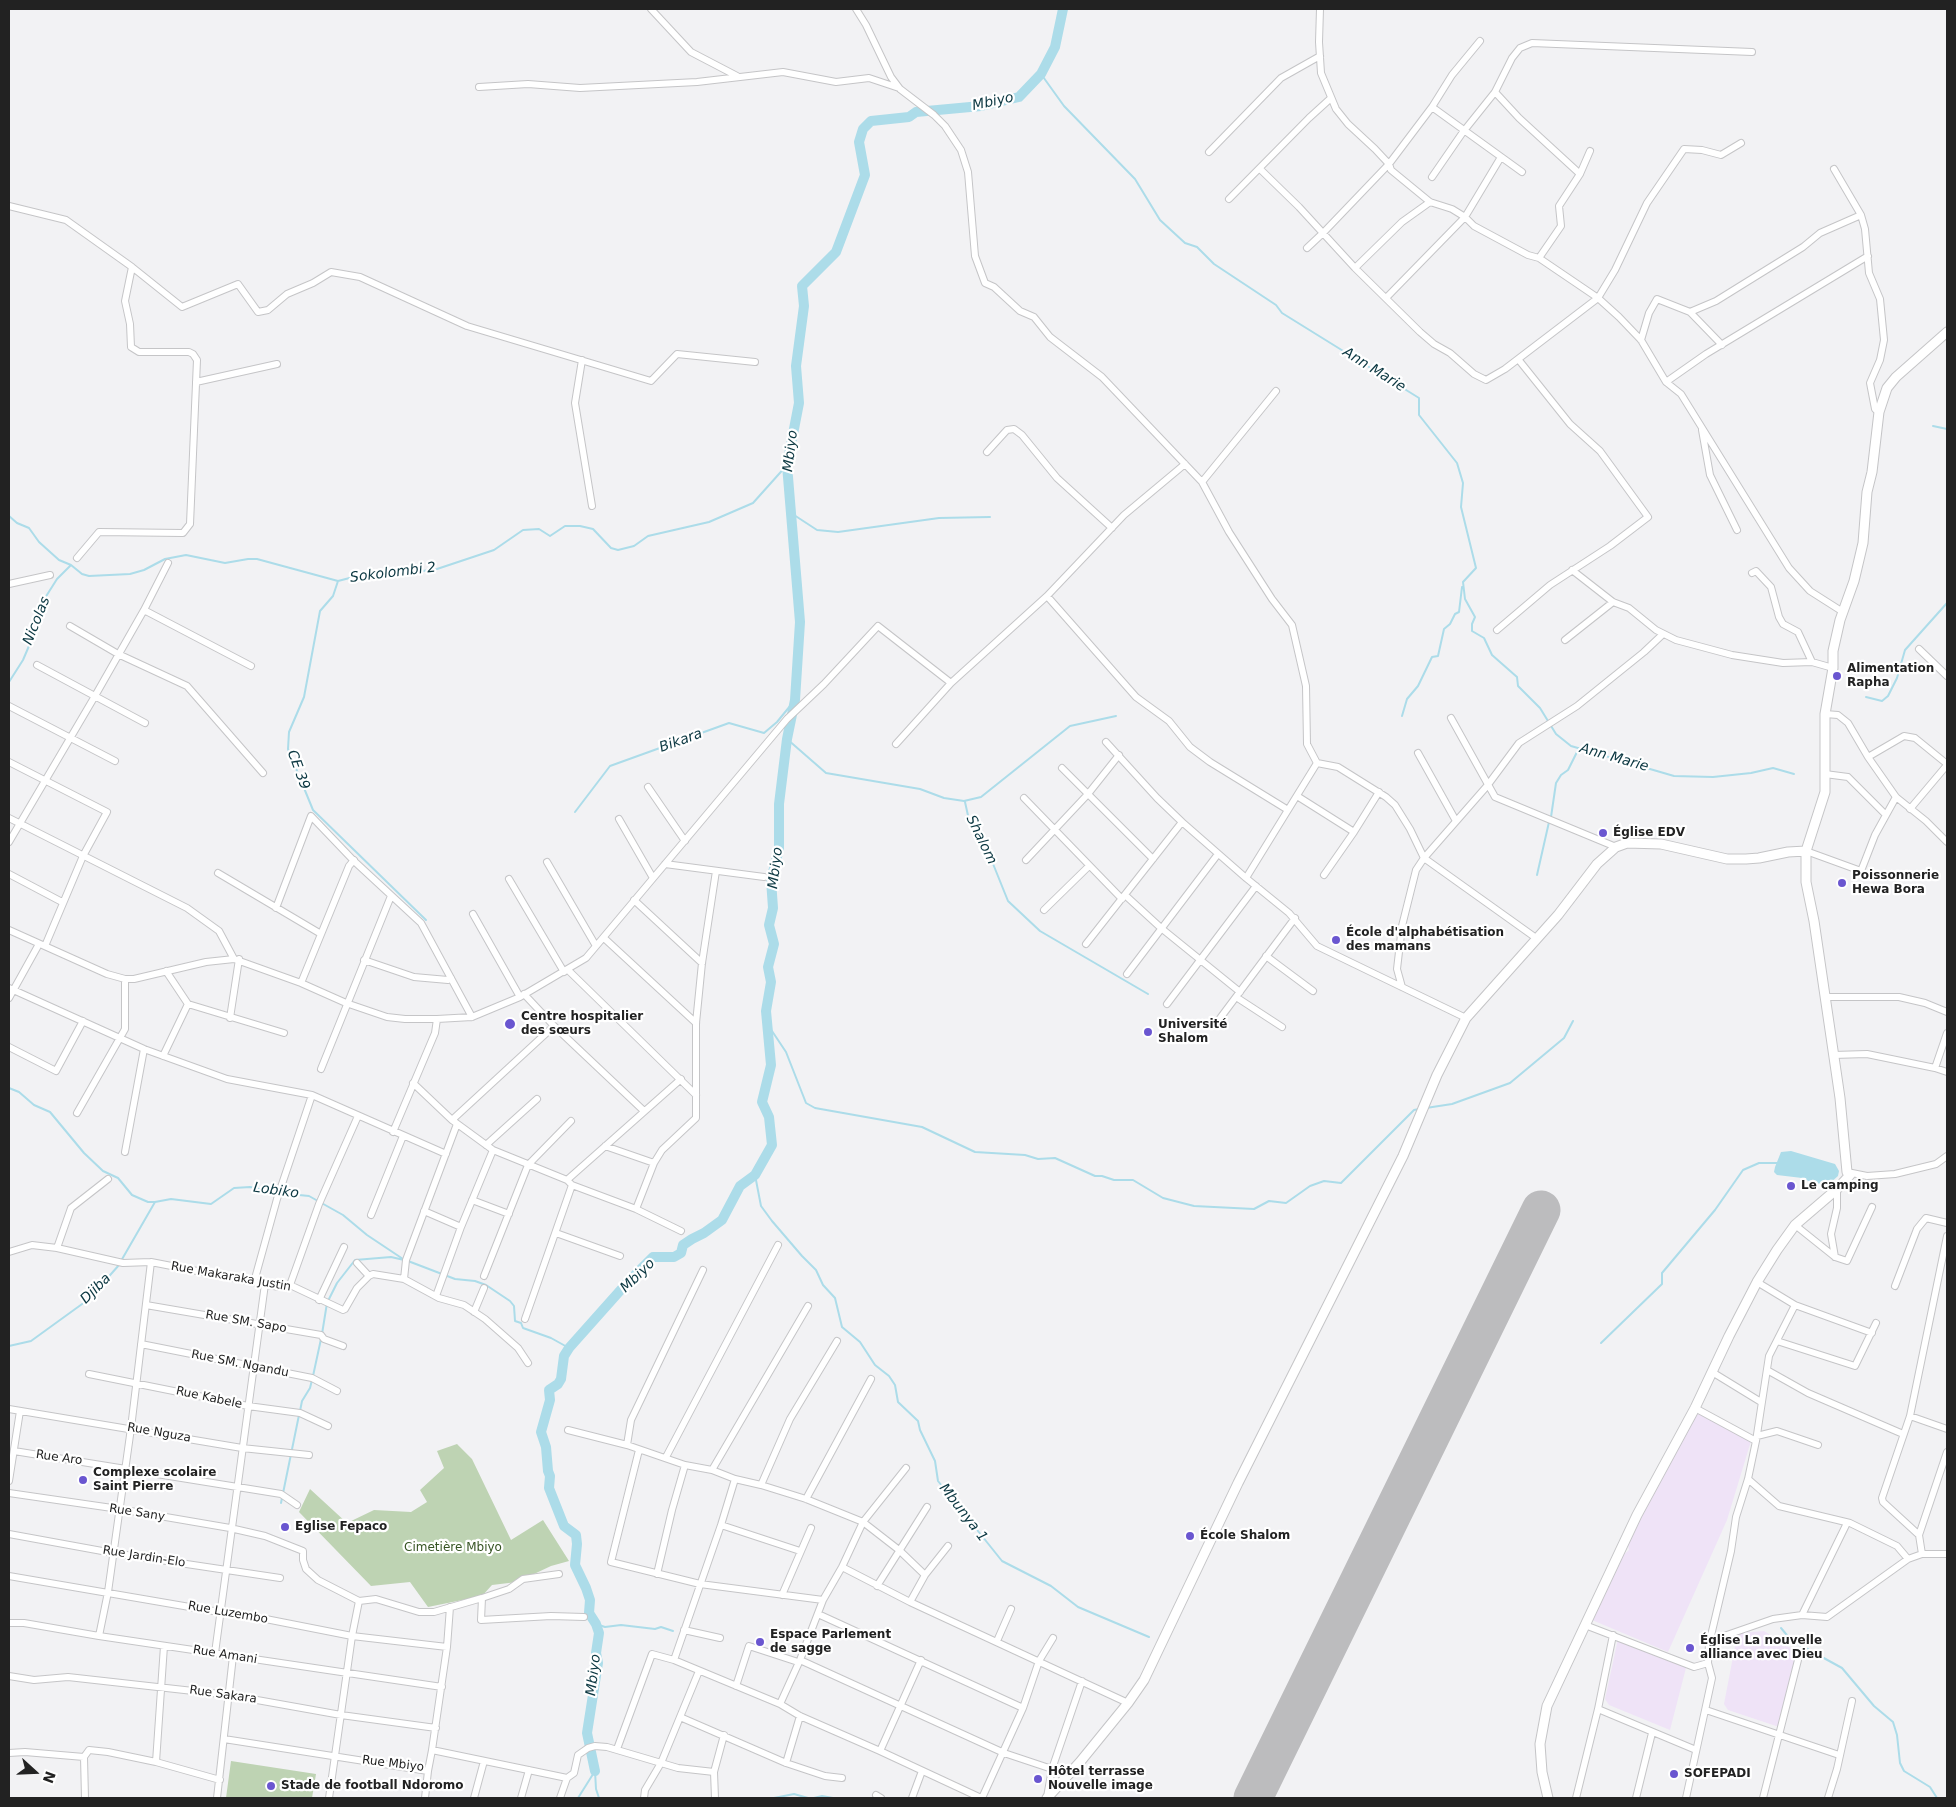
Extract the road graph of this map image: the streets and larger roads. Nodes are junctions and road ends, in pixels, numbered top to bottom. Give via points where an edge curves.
1 (651, 9) edge
2 (856, 9) edge
3 (1320, 9) edge
4 (1480, 41) dead end
5 (1752, 52) dead end
6 (1320, 56) junction
7 (741, 77) junction
8 (479, 87) dead end
9 (900, 89) junction
10 (1495, 92) junction
11 (1331, 98) junction
12 (1432, 108) junction
13 (1464, 132) junction
14 (1741, 142) dead end
15 (1590, 151) dead end
16 (1210, 152) dead end
17 (1501, 157) junction
18 (1389, 164) junction
19 (1260, 168) junction
20 (1834, 169) dead end
21 (1522, 172) dead end
22 (1580, 174) junction
23 (1432, 177) dead end
24 (1230, 199) dead end
25 (1430, 202) junction
26 (9, 206) edge
27 (1861, 215) junction
28 (1465, 217) junction
29 (1323, 233) junction
30 (1306, 248) dead end
31 (1868, 256) junction
32 (1539, 258) junction
33 (132, 267) junction
34 (1355, 268) junction
35 (1386, 298) junction
36 (1598, 298) junction
37 (1690, 312) junction
38 (1947, 332) edge
39 (1641, 340) junction
40 (1722, 345) junction
41 (1518, 358) junction
42 (582, 360) junction
43 (755, 362) dead end
44 (278, 364) dead end
45 (196, 382) junction
46 (1666, 382) junction
47 (1276, 391) dead end
48 (1879, 412) junction
49 (1702, 427) junction
50 (987, 452) dead end
51 (1185, 464) junction
52 (1202, 482) junction
53 (592, 506) dead end
54 (1112, 528) junction
55 (1737, 530) dead end
56 (77, 558) dead end
57 (168, 563) dead end
58 (1572, 570) junction
59 (1752, 573) dead end
60 (50, 575) dead end
61 (9, 584) edge
62 (1047, 596) junction
63 (1613, 602) junction
64 (144, 610) junction
65 (1843, 612) junction
66 (70, 626) dead end
67 (1497, 630) dead end
68 (1662, 635) junction
69 (1565, 640) dead end
70 (1919, 649) dead end
71 (118, 654) junction
72 (1812, 662) junction
73 (37, 666) dead end
74 (251, 666) dead end
75 (1833, 668) junction
76 (1947, 676) edge
77 (951, 683) junction
78 (95, 696) junction
79 (9, 706) edge
80 (1825, 714) junction
81 (1451, 718) dead end
82 (145, 723) dead end
83 (70, 738) junction
84 (1106, 742) dead end
85 (896, 744) dead end
86 (1418, 753) dead end
87 (1119, 755) junction
88 (1868, 756) junction
89 (115, 761) dead end
90 (9, 762) edge
91 (1317, 763) junction
92 (1947, 765) edge
93 (1062, 768) dead end
94 (263, 774) dead end
95 (1825, 774) junction
96 (44, 781) junction
97 (1487, 786) junction
98 (648, 787) dead end
99 (1379, 792) junction
100 (1088, 794) junction
101 (1297, 796) junction
102 (1896, 797) junction
103 (1024, 798) dead end
104 (1910, 809) junction
105 (1288, 810) junction
106 (1886, 814) junction
107 (9, 818) edge
108 (619, 819) dead end
109 (1456, 821) junction
110 (1182, 822) junction
111 (19, 824) junction
112 (1055, 831) junction
113 (1354, 832) junction
114 (685, 841) junction
115 (9, 842) edge
116 (1947, 842) edge
117 (1616, 847) junction
118 (1806, 851) junction
119 (1218, 854) junction
120 (83, 856) junction
121 (1424, 858) junction
122 (1153, 859) junction
123 (354, 860) junction
124 (1026, 860) dead end
125 (547, 862) dead end
126 (666, 864) junction
127 (1089, 866) junction
128 (716, 871) junction
129 (218, 873) dead end
130 (9, 874) edge
131 (1324, 875) dead end
132 (764, 877) dead end
133 (653, 878) junction
134 (1246, 878) junction
135 (509, 879) dead end
136 (1256, 886) junction
137 (390, 896) junction
138 (1123, 897) junction
139 (634, 900) junction
140 (62, 902) junction
141 (276, 908) junction
142 (1044, 910) dead end
143 (473, 914) dead end
144 (1295, 918) junction
145 (1161, 928) junction
146 (9, 930) edge
147 (321, 934) junction
148 (604, 938) junction
149 (1536, 938) junction
150 (1086, 944) dead end
151 (42, 945) junction
152 (596, 946) junction
153 (1266, 956) junction
154 (236, 959) junction
155 (364, 960) junction
156 (1201, 960) junction
157 (702, 963) junction
158 (566, 971) junction
159 (166, 972) junction
160 (1127, 974) dead end
161 (451, 978) junction
162 (124, 980) junction
163 (301, 982) junction
164 (1402, 987) junction
165 (11, 989) edge
166 (1313, 992) dead end
167 (1238, 994) junction
168 (522, 996) junction
169 (1825, 997) junction
170 (9, 998) edge
171 (346, 1003) junction
172 (188, 1004) junction
173 (1168, 1004) dead end
174 (1947, 1012) edge
175 (472, 1017) junction
176 (230, 1018) junction
177 (1466, 1018) junction
178 (437, 1019) junction
179 (83, 1021) junction
180 (696, 1023) junction
181 (1215, 1025) dead end
182 (554, 1026) junction
183 (1282, 1027) dead end
184 (1947, 1032) edge
185 (284, 1033) dead end
186 (120, 1038) junction
187 (9, 1046) edge
188 (144, 1049) junction
189 (1834, 1055) junction
190 (164, 1056) junction
191 (1935, 1068) junction
192 (321, 1069) dead end
193 (1947, 1072) edge
194 (681, 1079) junction
195 (413, 1083) junction
196 (312, 1095) junction
197 (696, 1095) junction
198 (537, 1099) dead end
199 (644, 1112) junction
200 (77, 1113) dead end
201 (358, 1116) junction
202 (571, 1121) dead end
203 (454, 1122) junction
204 (393, 1132) junction
205 (403, 1136) junction
206 (486, 1145) junction
207 (605, 1146) junction
208 (493, 1150) junction
209 (124, 1152) dead end
210 (446, 1154) junction
211 (1947, 1156) edge
212 (654, 1163) junction
213 (528, 1165) junction
214 (1847, 1172) junction
215 (108, 1179) dead end
216 (567, 1180) junction
217 (572, 1185) junction
218 (1837, 1189) junction
219 (472, 1200) junction
220 (1872, 1207) dead end
221 (424, 1210) junction
222 (636, 1210) junction
223 (371, 1214) dead end
224 (509, 1214) junction
225 (1947, 1223) edge
226 (462, 1226) junction
227 (1795, 1226) junction
228 (681, 1231) dead end
229 (556, 1233) junction
230 (1947, 1236) edge
231 (778, 1245) dead end
232 (344, 1247) dead end
233 (57, 1248) junction
234 (9, 1252) edge
235 (620, 1256) dead end
236 (1835, 1256) junction
237 (151, 1262) junction
238 (357, 1263) dead end
239 (703, 1270) dead end
240 (369, 1276) junction
241 (484, 1276) dead end
242 (404, 1279) junction
243 (254, 1282) junction
244 (1757, 1282) junction
245 (265, 1284) junction
246 (290, 1286) junction
247 (1895, 1286) dead end
248 (484, 1288) dead end
249 (436, 1296) junction
250 (319, 1300) junction
251 (1795, 1304) junction
252 (146, 1305) junction
253 (808, 1306) dead end
254 (474, 1312) junction
255 (525, 1319) dead end
256 (1876, 1323) dead end
257 (259, 1324) junction
258 (1872, 1333) junction
259 (837, 1341) dead end
260 (1777, 1341) junction
261 (141, 1344) junction
262 (343, 1346) dead end
263 (528, 1363) dead end
264 (253, 1368) junction
265 (1767, 1370) junction
266 (1712, 1372) junction
267 (89, 1374) dead end
268 (871, 1379) dead end
269 (137, 1383) junction
270 (337, 1391) dead end
271 (1762, 1402) junction
272 (248, 1406) junction
273 (1695, 1408) junction
274 (9, 1409) edge
275 (20, 1411) junction
276 (1910, 1416) junction
277 (328, 1426) dead end
278 (131, 1428) junction
279 (1947, 1429) edge
280 (568, 1430) dead end
281 (1903, 1434) junction
282 (1756, 1439) junction
283 (627, 1445) junction
284 (1818, 1445) dead end
285 (242, 1448) junction
286 (639, 1450) junction
287 (14, 1452) junction
288 (1947, 1452) edge
289 (309, 1455) dead end
290 (666, 1457) junction
291 (686, 1465) junction
292 (125, 1468) junction
293 (906, 1468) dead end
294 (712, 1470) junction
295 (735, 1479) junction
296 (1748, 1479) junction
297 (9, 1481) edge
298 (761, 1485) junction
299 (236, 1488) junction
300 (9, 1493) edge
301 (806, 1500) junction
302 (296, 1505) dead end
303 (926, 1507) dead end
304 (119, 1509) junction
305 (863, 1522) junction
306 (1847, 1523) junction
307 (721, 1525) junction
308 (230, 1528) junction
309 (811, 1528) dead end
310 (9, 1534) edge
311 (1919, 1535) junction
312 (948, 1546) dead end
313 (900, 1550) junction
314 (800, 1551) junction
315 (113, 1553) junction
316 (1922, 1554) junction
317 (1947, 1554) edge
318 (1908, 1559) junction
319 (842, 1567) junction
320 (225, 1569) junction
321 (559, 1574) dead end
322 (657, 1574) junction
323 (925, 1575) junction
324 (9, 1576) edge
325 (280, 1578) dead end
326 (700, 1584) junction
327 (877, 1586) junction
328 (108, 1592) junction
329 (782, 1595) junction
330 (482, 1598) junction
331 (823, 1600) junction
332 (359, 1601) junction
333 (910, 1602) junction
334 (450, 1607) junction
335 (1011, 1608) dead end
336 (220, 1610) junction
337 (818, 1614) junction
338 (1802, 1615) junction
339 (584, 1617) dead end
340 (9, 1622) edge
341 (1585, 1624) junction
342 (684, 1630) junction
343 (1613, 1635) junction
344 (99, 1636) junction
345 (352, 1636) junction
346 (720, 1638) dead end
347 (1053, 1638) dead end
348 (997, 1641) junction
349 (1709, 1644) junction
350 (164, 1646) junction
351 (447, 1647) junction
352 (215, 1653) junction
353 (233, 1656) junction
354 (674, 1660) junction
355 (921, 1660) junction
356 (1798, 1660) dead end
357 (799, 1661) junction
358 (1040, 1661) junction
359 (1708, 1663) junction
360 (699, 1671) junction
361 (346, 1674) junction
362 (9, 1676) edge
363 (1082, 1682) junction
364 (736, 1686) junction
365 (161, 1687) junction
366 (442, 1687) junction
367 (229, 1695) junction
368 (1852, 1701) dead end
369 (1128, 1703) junction
370 (780, 1704) junction
371 (901, 1706) junction
372 (1023, 1708) junction
373 (1598, 1710) junction
374 (1706, 1710) junction
375 (341, 1715) junction
376 (800, 1716) junction
377 (680, 1717) junction
378 (436, 1728) junction
379 (1652, 1733) junction
380 (1779, 1734) junction
381 (724, 1735) junction
382 (224, 1739) junction
383 (617, 1749) junction
384 (432, 1750) junction
385 (1696, 1750) junction
386 (880, 1751) junction
387 (9, 1753) edge
388 (1004, 1753) junction
389 (1839, 1755) junction
390 (336, 1756) junction
391 (84, 1757) junction
392 (484, 1761) junction
393 (156, 1762) junction
394 (660, 1763) junction
395 (786, 1763) junction
396 (1052, 1769) junction
397 (428, 1770) junction
398 (529, 1770) junction
399 (922, 1771) junction
400 (714, 1772) junction
401 (567, 1778) junction
402 (842, 1778) dead end
403 (220, 1780) junction
404 (85, 1798) edge
405 (217, 1798) edge
406 (330, 1798) edge
407 (425, 1798) edge
408 (474, 1798) edge
409 (521, 1798) edge
410 (560, 1798) edge
411 (644, 1798) edge
412 (715, 1798) edge
413 (912, 1798) edge
414 (981, 1798) edge
415 (1047, 1798) edge
416 (1548, 1798) edge
417 (1576, 1798) edge
418 (1636, 1798) edge
419 (1686, 1798) edge
420 (1763, 1798) edge
421 (1828, 1798) edge

1 - 7 street via 691,52
2 - 9 street
3 - 6 street
4 - 12 street via 1452,75
5 - 10 street via 1532,43 1520,48 1512,58
6 - 11 street via 1321,72
6 - 16 street via 1281,78
7 - 8 street via 580,88 528,84
7 - 9 street via 783,72 836,82 869,78
9 - 51 street via 934,115 961,150 968,172 975,256 985,283 1020,311 1034,317 1050,337 1102,377
10 - 13 street
10 - 22 street
11 - 18 street via 1348,124
11 - 19 street
12 - 13 street
12 - 18 street
13 - 17 street
13 - 23 street
14 - 36 street via 1720,155 1684,149 1647,203
15 - 22 street
17 - 21 street
17 - 28 street
18 - 25 street
18 - 29 street
19 - 24 street
19 - 29 street
20 - 27 street
22 - 32 street via 1559,206 1561,226
25 - 28 street
25 - 34 street via 1402,222
26 - 33 street via 66,220
27 - 31 street
27 - 37 street via 1820,233 1716,301
28 - 32 street via 1474,226
28 - 35 street
29 - 30 street
29 - 34 street
31 - 40 street
31 - 48 street via 1869,273 1880,299 1884,340 1880,360 1870,382 1875,409
32 - 36 street
33 - 42 street via 182,307 238,284 258,312 268,310 287,294 331,272 360,277 467,326
33 - 45 street via 124,301 131,346 139,352 193,354 197,360
34 - 35 street
35 - 41 street via 1434,344 1486,380
36 - 39 street
36 - 41 street
37 - 39 street via 1657,300 1649,313
37 - 40 street
38 - 48 street via 1891,383
39 - 46 street
40 - 46 street
41 - 58 street via 1570,424 1600,451 1648,517
42 - 43 street via 651,381 677,354
42 - 53 street via 575,404
44 - 45 street
45 - 56 street via 190,524 183,533 99,532
46 - 49 street via 1681,394
47 - 52 street
48 - 65 street via 1863,543
49 - 55 street via 1710,475
49 - 65 street via 1789,568 1810,591
50 - 54 street via 1007,430 1014,429 1058,478
51 - 52 street
51 - 54 street
52 - 91 street via 1234,539 1292,626 1306,686 1307,744
54 - 62 street
57 - 64 street
58 - 63 street
58 - 67 street
59 - 72 street via 1756,571 1770,587 1779,617 1783,624 1798,632
60 - 61 street
62 - 77 street
62 - 105 street via 1136,697 1169,721 1190,746
63 - 68 street via 1629,608
63 - 69 street
64 - 71 street
64 - 74 street
65 - 75 street via 1833,651
66 - 71 street
68 - 72 street via 1732,655 1783,663
68 - 97 street via 1577,706 1519,743
70 - 76 street
71 - 78 street
71 - 94 street via 187,686
72 - 75 street
73 - 78 street
75 - 80 street
77 - 85 street
77 - 114 street via 878,626 787,719
78 - 82 street
78 - 83 street
79 - 83 street
80 - 88 street via 1838,715 1848,723
80 - 95 street
81 - 97 street
83 - 89 street
83 - 96 street
84 - 87 street
86 - 109 street
87 - 100 street
87 - 110 street
88 - 92 street via 1904,736 1915,738
88 - 102 street
90 - 96 street
91 - 99 street via 1338,767
91 - 101 street
92 - 104 street
93 - 100 street
95 - 106 street via 1848,778
95 - 118 street via 1825,792
96 - 111 street
96 - 120 street via 107,812
97 - 109 street
97 - 117 street via 1495,797
98 - 114 street
99 - 113 street
99 - 121 street via 1395,805
100 - 112 street
100 - 122 street
101 - 105 street
101 - 113 street
102 - 104 street
102 - 106 street
103 - 112 street
104 - 116 street
105 - 134 street
106 - 118 street via 1861,871
107 - 111 street
108 - 133 street
109 - 121 street
110 - 119 street
110 - 122 street
111 - 115 street
111 - 120 street
112 - 124 street
112 - 127 street
113 - 131 street
114 - 126 street
117 - 118 street via 1628,843 1661,844 1726,859
117 - 149 street via 1597,864
118 - 169 street via 1806,882
119 - 134 street
119 - 145 street
120 - 140 street
120 - 154 street via 187,908 218,931
121 - 149 street
121 - 164 street via 1416,870 1402,926 1397,969
122 - 138 street
123 - 137 street
123 - 141 street via 311,816
123 - 147 street
125 - 152 street
126 - 128 street
126 - 133 street
127 - 138 street
127 - 142 street
128 - 132 street
128 - 157 street
129 - 141 street
130 - 140 street
133 - 139 street
134 - 136 street
135 - 158 street
136 - 144 street
136 - 156 street
137 - 155 street
137 - 161 street via 422,923
138 - 145 street
138 - 150 street
139 - 148 street
139 - 157 street
140 - 151 street
141 - 147 street
143 - 168 street
144 - 153 street
144 - 164 street via 1317,946
145 - 156 street
145 - 160 street
146 - 151 street
147 - 163 street
148 - 152 street
148 - 180 street
149 - 177 street
151 - 162 street
151 - 165 street
152 - 158 street via 586,958
153 - 166 street
153 - 167 street
154 - 159 street via 206,962
154 - 163 street
154 - 176 street
155 - 161 street via 414,977
155 - 171 street
156 - 167 street
156 - 173 street
157 - 180 street
158 - 168 street
158 - 194 street
159 - 162 street
159 - 172 street
161 - 175 street
162 - 186 street via 125,1029
163 - 171 street
164 - 177 street
165 - 170 street
165 - 179 street
167 - 181 street
167 - 183 street
168 - 175 street
168 - 182 street
169 - 174 street via 1899,997
169 - 189 street
171 - 178 street via 387,1017
171 - 192 street
172 - 176 street
172 - 190 street
175 - 178 street
176 - 185 street
177 - 369 street via 1437,1075 1403,1156 1238,1483 1144,1680
178 - 195 street via 435,1032
179 - 186 street
179 - 187 street via 56,1071
180 - 197 street
182 - 199 street
182 - 203 street
184 - 191 street
186 - 188 street
186 - 200 street
188 - 190 street
188 - 209 street
189 - 191 street via 1867,1054
189 - 214 street
190 - 196 street via 227,1079
191 - 193 street
194 - 197 street
194 - 199 street
195 - 203 street
195 - 204 street
196 - 201 street
196 - 243 street via 277,1199
197 - 212 street via 696,1118 662,1150
198 - 206 street
199 - 207 street
201 - 204 street
201 - 246 street via 319,1204
202 - 213 street
203 - 206 street
203 - 210 street
204 - 205 street
205 - 210 street
205 - 223 street
206 - 208 street
207 - 212 street
207 - 216 street
208 - 213 street
208 - 219 street
210 - 221 street
211 - 214 street via 1936,1164 1894,1174 1867,1176
212 - 222 street
213 - 216 street
213 - 224 street
214 - 218 street via 1850,1175
215 - 233 street via 71,1208
216 - 217 street
217 - 222 street
217 - 229 street
218 - 227 street
218 - 236 street via 1837,1208 1831,1234
219 - 224 street
219 - 226 street
220 - 236 street via 1847,1261
221 - 226 street
221 - 242 street via 406,1260
222 - 228 street
224 - 241 street
225 - 247 street via 1926,1218 1917,1230
226 - 249 street
227 - 236 street
227 - 244 street
229 - 235 street
229 - 255 street
230 - 276 street
231 - 290 street
232 - 250 street
233 - 234 street, Rue Makaraka Justin via 32,1245
233 - 237 street, Rue Makaraka Justin via 120,1262
237 - 243 street, Rue Makaraka Justin
237 - 252 street
238 - 240 street
239 - 283 street via 632,1420
240 - 242 street
240 - 250 street, Rue Makaraka Justin via 357,1288 345,1309
242 - 249 street
243 - 245 street, Rue Makaraka Justin
244 - 251 street
244 - 266 street
245 - 246 street, Rue Makaraka Justin
245 - 257 street
246 - 250 street, Rue Makaraka Justin
248 - 254 street
249 - 254 street via 464,1305
251 - 258 street
251 - 260 street
252 - 257 street, Rue SM. Sapo
252 - 261 street
253 - 294 street
254 - 263 street via 518,1348
256 - 258 street
257 - 262 street, Rue SM. Sapo via 321,1335
257 - 264 street
258 - 260 street via 1855,1366
259 - 298 street via 790,1419
260 - 265 street via 1769,1356
261 - 264 street, Rue SM. Ngandu
261 - 269 street
264 - 270 street, Rue SM. Ngandu via 312,1378
264 - 272 street
265 - 271 street
265 - 281 street via 1808,1393
266 - 271 street
266 - 273 street
267 - 269 street, Rue Kabele
268 - 301 street
269 - 272 street, Rue Kabele
269 - 278 street
271 - 282 street
272 - 277 street, Rue Kabele via 300,1413
272 - 285 street
273 - 282 street
273 - 341 street via 1637,1515
274 - 275 street, Rue Nguza
275 - 278 street, Rue Nguza
275 - 287 street
276 - 279 street
276 - 281 street
278 - 285 street, Rue Nguza
278 - 292 street
280 - 283 street
281 - 311 street via 1882,1498
282 - 284 street via 1777,1431
282 - 296 street
283 - 286 street
285 - 289 street, Rue Nguza
285 - 299 street
286 - 290 street
286 - 322 street via 612,1562
287 - 292 street, Rue Aro
287 - 297 street
288 - 311 street
290 - 291 street
291 - 294 street
291 - 322 street
292 - 299 street, Rue Aro
292 - 304 street
293 - 305 street
294 - 295 street
295 - 298 street
295 - 307 street
296 - 306 street via 1778,1506
296 - 349 street via 1736,1517
298 - 301 street
299 - 302 street, Rue Aro via 284,1496
299 - 308 street
300 - 304 street, Rue Sany
301 - 305 street
303 - 313 street
304 - 308 street, Rue Sany
304 - 315 street
305 - 313 street
305 - 319 street
306 - 318 street via 1897,1546
306 - 338 street
307 - 314 street
307 - 326 street
308 - 320 street
308 - 332 street, Rue Sany via 265,1536 303,1551 306,1569 318,1580
309 - 314 street
310 - 315 street, Rue Jardin-Elo
311 - 316 street
312 - 323 street
313 - 323 street
313 - 327 street
314 - 329 street
315 - 320 street, Rue Jardin-Elo
315 - 328 street
316 - 317 street
316 - 318 street
318 - 338 street via 1827,1618
319 - 327 street
319 - 331 street
320 - 325 street, Rue Jardin-Elo
320 - 336 street
321 - 330 street via 523,1579 509,1589
322 - 326 street
323 - 333 street
324 - 328 street, Rue Luzembo
326 - 329 street
326 - 342 street
327 - 333 street
328 - 336 street, Rue Luzembo
328 - 344 street
329 - 331 street
330 - 334 street
330 - 339 street via 481,1620
331 - 337 street
332 - 334 street via 376,1599 418,1612
332 - 345 street
333 - 348 street
334 - 351 street
335 - 348 street
336 - 345 street, Rue Luzembo
336 - 352 street
337 - 355 street
337 - 357 street
338 - 349 street via 1773,1619
340 - 344 street, Rue Amani
341 - 343 street
341 - 416 street via 1547,1706 1542,1725 1542,1772
342 - 346 street
342 - 354 street
343 - 359 street via 1694,1667
343 - 373 street
344 - 350 street, Rue Amani
345 - 351 street, Rue Luzembo
345 - 361 street
347 - 358 street
348 - 358 street
349 - 359 street
350 - 352 street, Rue Amani
350 - 365 street
351 - 366 street
352 - 353 street, Rue Amani
353 - 361 street, Rue Amani
353 - 367 street
354 - 360 street
354 - 383 street via 652,1654
355 - 371 street
355 - 372 street
356 - 380 street
357 - 364 street via 749,1646
357 - 370 street
357 - 371 street
358 - 363 street
358 - 372 street
359 - 374 street via 1712,1678
360 - 364 street
360 - 377 street
361 - 366 street, Rue Amani
361 - 375 street
362 - 365 street, Rue Sakara via 34,1680 68,1677
363 - 369 street
363 - 396 street
364 - 370 street
365 - 367 street, Rue Sakara
365 - 393 street
366 - 378 street
367 - 375 street, Rue Sakara
367 - 382 street
368 - 389 street
369 - 415 street
370 - 376 street
371 - 386 street
371 - 388 street
372 - 388 street
373 - 379 street
373 - 417 street
374 - 380 street
374 - 385 street
375 - 378 street, Rue Sakara
375 - 390 street
376 - 386 street
376 - 395 street
377 - 381 street
377 - 394 street
378 - 384 street
379 - 385 street
379 - 418 street
380 - 389 street
380 - 420 street
381 - 395 street
381 - 400 street
382 - 390 street, Rue Mbiyo
382 - 403 street
383 - 394 street
383 - 401 street via 591,1747 578,1755 574,1773
384 - 392 street, Rue Mbiyo
384 - 397 street, Rue Mbiyo
385 - 419 street
386 - 399 street
387 - 391 street
388 - 396 street
388 - 414 street
389 - 421 street
390 - 397 street, Rue Mbiyo
390 - 406 street
391 - 393 street via 89,1750
391 - 404 street
392 - 398 street, Rue Mbiyo
392 - 408 street
393 - 403 street
394 - 400 street
394 - 411 street
395 - 402 street
396 - 415 street
397 - 407 street
398 - 401 street, Rue Mbiyo
398 - 409 street
399 - 413 street
399 - 414 street
400 - 412 street
401 - 410 street
403 - 405 street

